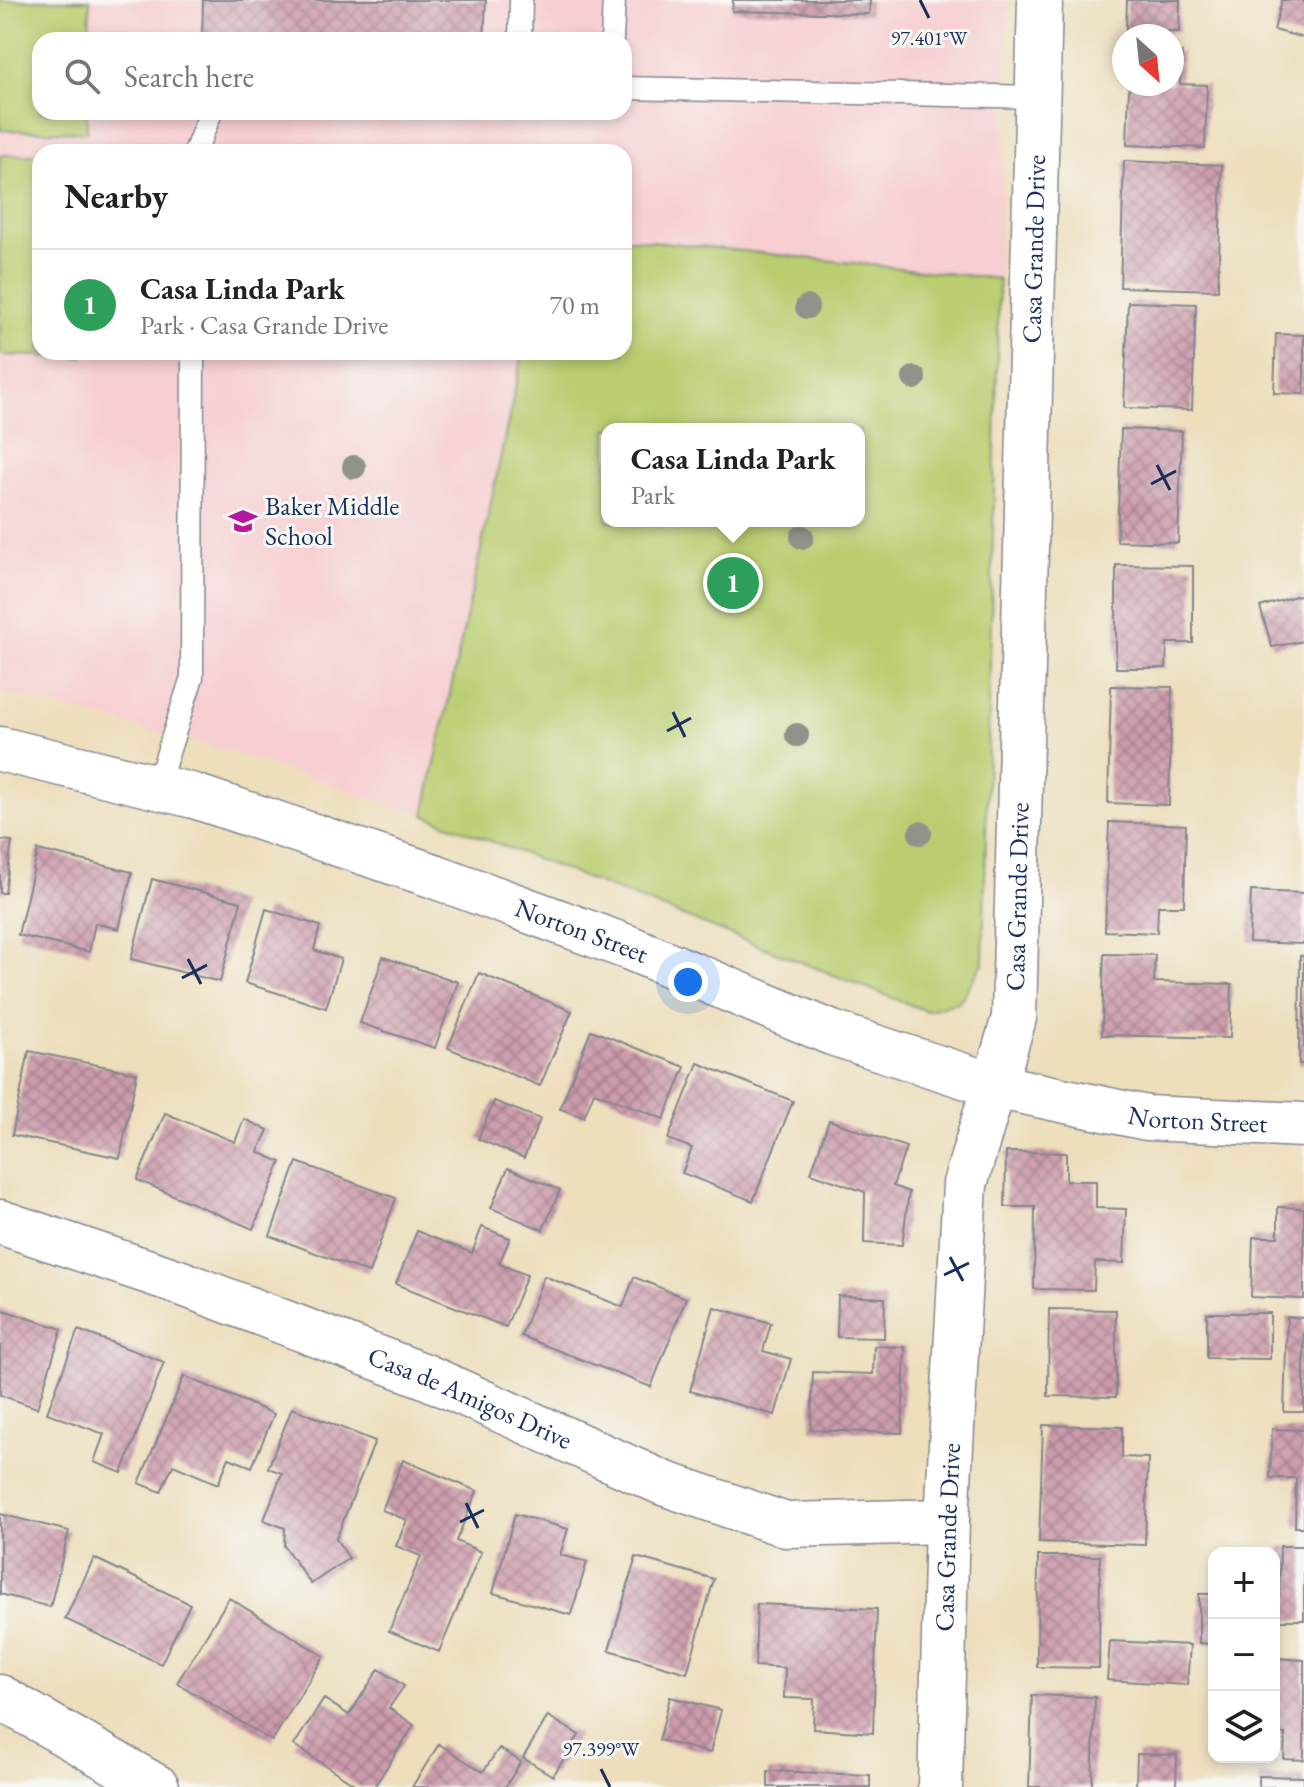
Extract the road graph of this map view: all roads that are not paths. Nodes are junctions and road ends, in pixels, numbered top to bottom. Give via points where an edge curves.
1 (521, 0) edge
2 (614, 0) edge
3 (1040, 0) edge
4 (520, 32) edge
5 (612, 32) edge
6 (632, 88) edge
7 (1038, 97) junction
8 (208, 120) edge
9 (198, 144) edge
10 (193, 360) edge
11 (0, 749) edge
12 (157, 787) junction
13 (995, 1086) junction
14 (1304, 1125) edge
15 (0, 1222) edge
16 (947, 1521) junction
17 (0, 1697) edge
18 (157, 1787) edge
19 (940, 1787) edge

1 - 4 lane
2 - 5 lane
3 - 7 street, Casa Grande Drive
6 - 7 lane
7 - 13 street, Casa Grande Drive via 1014,1018
8 - 9 lane
10 - 12 lane via 192,677
11 - 12 street, Norton Street
12 - 13 street, Norton Street via 434,876 630,948 832,1033
13 - 14 street, Norton Street via 1147,1118
13 - 16 street, Casa Grande Drive via 965,1184
15 - 16 street, Casa de Amigos Drive via 173,1280 425,1376 663,1483 786,1525
16 - 19 street, Casa Grande Drive
17 - 18 street

